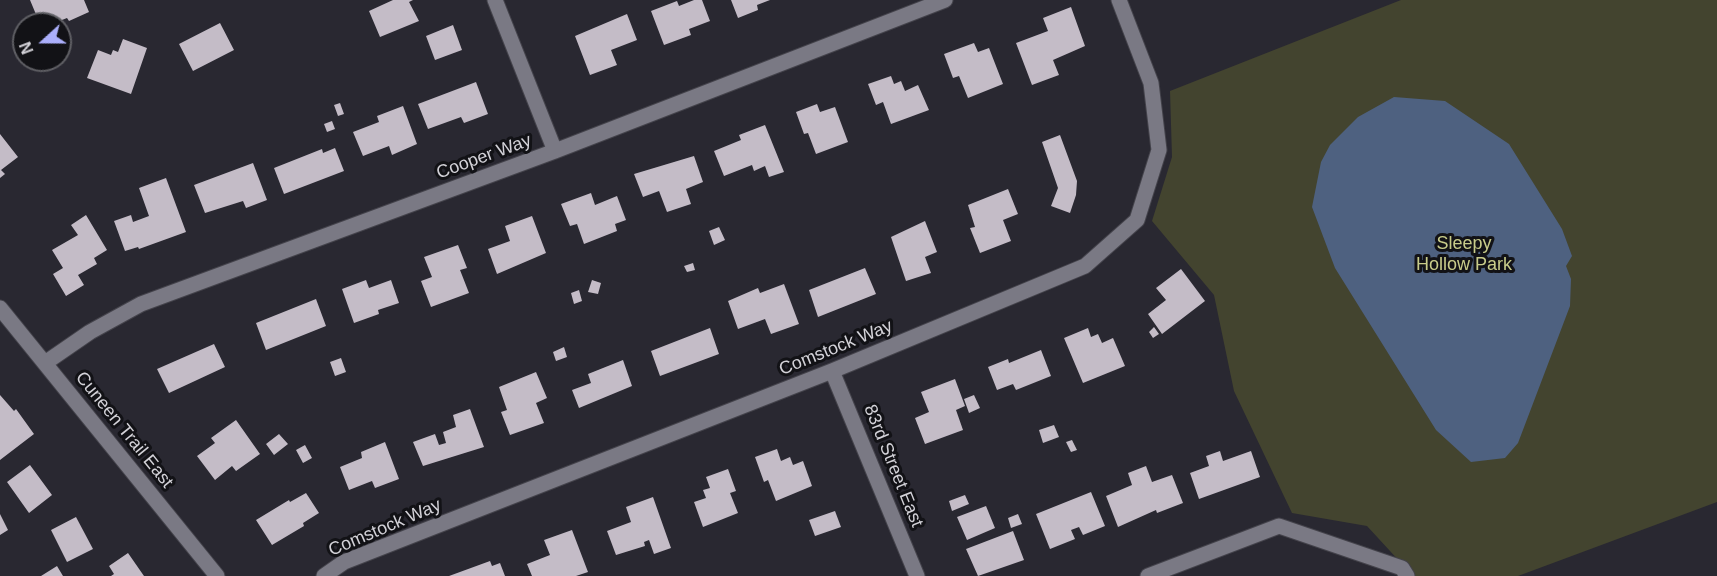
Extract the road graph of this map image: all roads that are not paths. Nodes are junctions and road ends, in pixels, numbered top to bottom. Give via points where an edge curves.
1 (495, 0) edge
2 (945, 0) edge
3 (1119, 0) edge
4 (555, 151) junction
5 (0, 308) edge
6 (45, 363) junction
7 (832, 371) junction
8 (217, 576) edge
9 (324, 576) edge
10 (917, 576) edge
11 (1148, 576) edge
12 (1407, 576) edge

1 - 4 street
2 - 4 street, Cooper Way
3 - 7 street, Comstock Way via 1152,83 1159,150 1137,220 1085,266
4 - 6 street, Cooper Way via 141,304
5 - 6 street, Cuneen Trail East
6 - 8 street, Cuneen Trail East
7 - 9 street, Comstock Way via 344,562
7 - 10 street, 83rd Street East
11 - 12 street via 1279,526 1401,568

